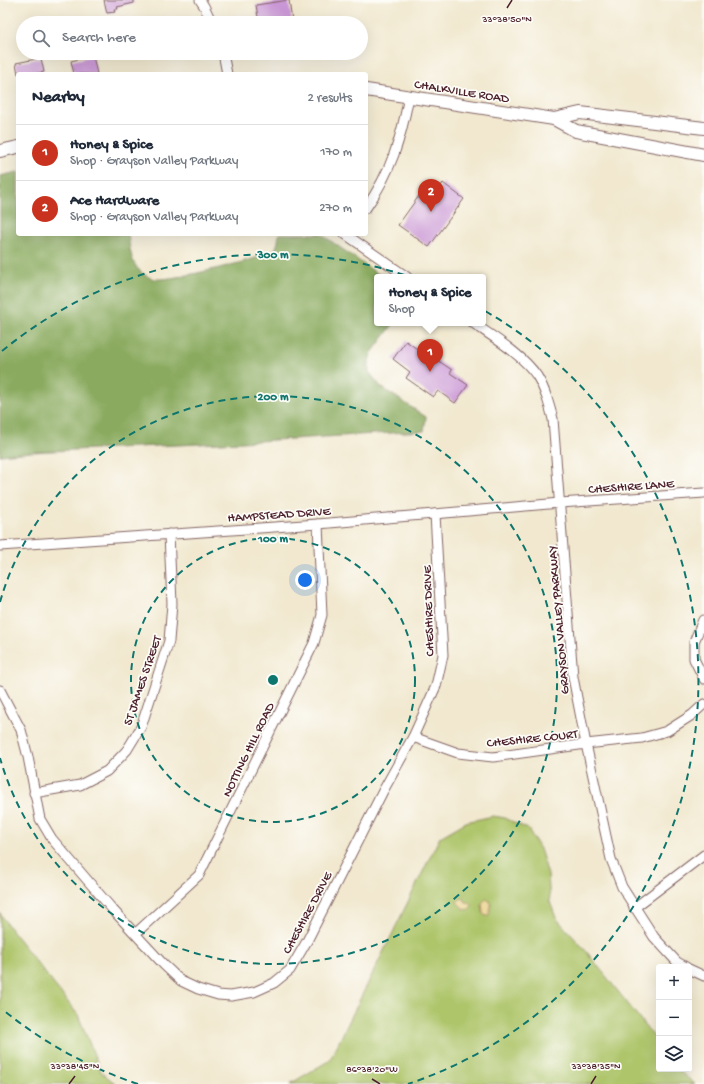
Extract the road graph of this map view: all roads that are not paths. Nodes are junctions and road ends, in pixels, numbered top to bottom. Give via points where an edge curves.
1 (200, 0) edge
2 (209, 16) edge
3 (224, 60) edge
4 (227, 72) edge
5 (368, 90) edge
6 (409, 96) junction
7 (554, 119) junction
8 (704, 128) edge
9 (16, 147) edge
10 (0, 151) edge
11 (704, 155) edge
12 (368, 205) edge
13 (350, 236) edge
14 (403, 274) edge
15 (477, 326) edge
16 (704, 493) edge
17 (560, 503) junction
18 (435, 514) junction
19 (318, 524) junction
20 (169, 534) junction
21 (0, 546) edge
22 (703, 620) edge
23 (704, 679) edge
24 (0, 690) edge
25 (704, 704) edge
26 (413, 737) junction
27 (586, 744) junction
28 (34, 793) junction
29 (704, 855) edge
30 (634, 908) junction
31 (136, 933) junction
32 (681, 964) edge
33 (692, 970) edge
34 (704, 976) edge

1 - 2 street
3 - 4 street
5 - 6 main road, CHALKVILLE ROAD
6 - 7 main road, CHALKVILLE ROAD
6 - 12 street via 392,160 383,182
7 - 8 main road, CHALKVILLE ROAD via 580,113
7 - 11 main road, CHALKVILLE ROAD via 576,131
9 - 10 main road
13 - 14 street
15 - 17 street, GRAYSON VALLEY PARKWAY via 522,360 536,375 547,396 553,419
16 - 17 street, CHESHIRE LANE
17 - 18 street, HAMPSTEAD DRIVE
17 - 27 street, GRAYSON VALLEY PARKWAY via 573,676
18 - 19 street, HAMPSTEAD DRIVE
18 - 26 street, CHESHIRE DRIVE via 443,655 436,686
19 - 20 street, HAMPSTEAD DRIVE
19 - 31 street, NOTTING HILL ROAD via 322,615 314,643 199,875
20 - 21 street, HAMPSTEAD DRIVE
20 - 28 street, ST JAMES STREET via 172,604 169,641 140,727 127,750 107,771 80,785
22 - 23 street via 694,642 694,659
24 - 28 street, CHESHIRE DRIVE via 21,730
25 - 27 street, CHESHIRE COURT via 667,731 642,738
26 - 27 street, CHESHIRE COURT via 458,754 493,757
26 - 31 street, CHESHIRE DRIVE via 308,941 290,970 274,983 254,992 231,996 198,989 181,981
27 - 30 street, GRAYSON VALLEY PARKWAY via 611,859
28 - 31 street, CHESHIRE DRIVE via 40,819 52,839
29 - 30 street
30 - 32 street, GRAYSON VALLEY PARKWAY via 654,937
33 - 34 street

